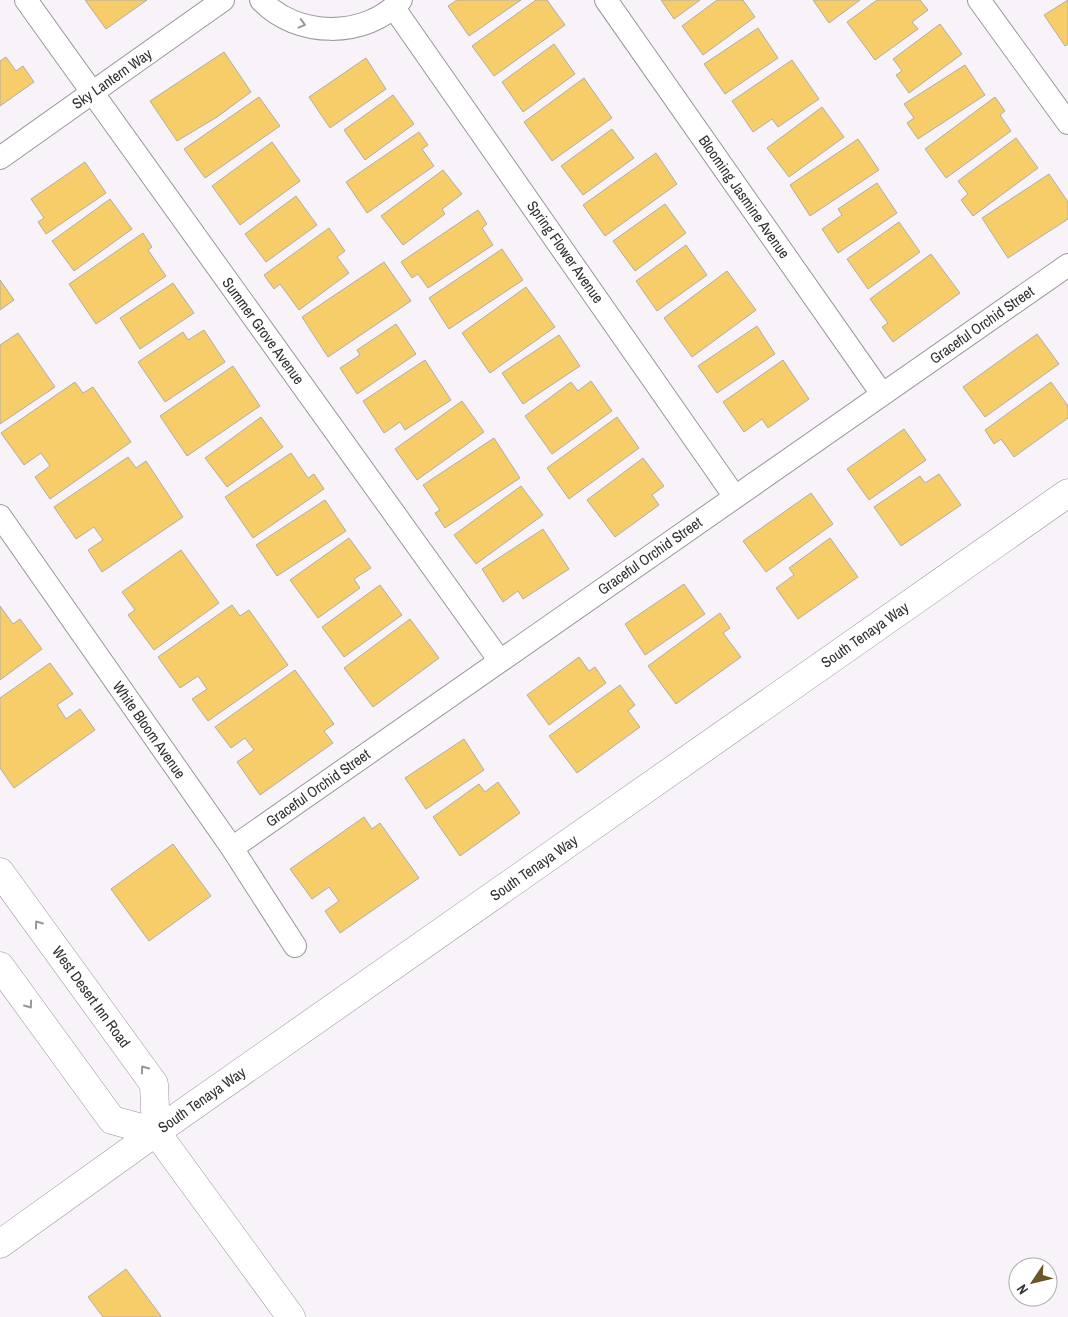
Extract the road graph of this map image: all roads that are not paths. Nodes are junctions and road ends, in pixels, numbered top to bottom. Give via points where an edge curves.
1 (26, 0) edge
2 (223, 0) edge
3 (261, 0) edge
4 (606, 0) edge
5 (979, 0) edge
6 (397, 4) edge
7 (92, 93) junction
8 (1068, 124) edge
9 (0, 158) edge
10 (1068, 265) edge
11 (882, 394) junction
12 (1068, 493) edge
13 (735, 497) junction
14 (0, 516) edge
15 (500, 661) junction
16 (232, 848) junction
17 (0, 872) edge
18 (295, 946) dead end
19 (0, 966) edge
20 (156, 1132) junction
21 (0, 1244) edge
22 (291, 1317) edge

1 - 7 street, Summer Grove Avenue
2 - 7 street, Sky Lantern Way
3 -> 6 street via 269,9 299,24 332,30 365,24
4 - 11 street, Blooming Jasmine Avenue
5 - 8 street
6 - 13 street, Spring Flower Avenue
7 - 9 street, Sky Lantern Way
7 - 15 street, Summer Grove Avenue
10 - 11 street, Graceful Orchid Street
11 - 13 street, Graceful Orchid Street
12 - 20 street, South Tenaya Way
13 - 15 street, Graceful Orchid Street
14 - 16 street, White Bloom Avenue
15 - 16 street, Graceful Orchid Street
16 - 18 street, White Bloom Avenue
20 -> 17 street, West Desert Inn Road via 154,1084
19 -> 20 street via 112,1120
20 - 21 street, South Tenaya Way
20 - 22 street

